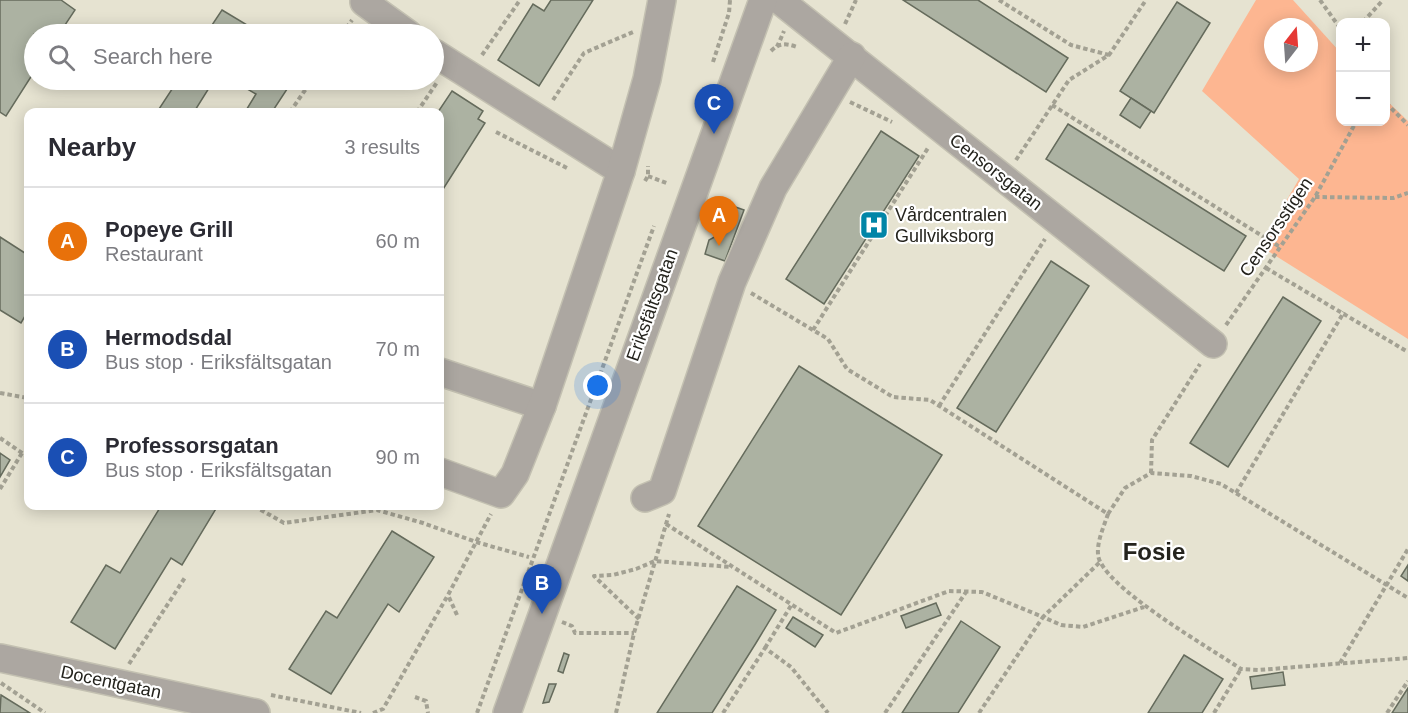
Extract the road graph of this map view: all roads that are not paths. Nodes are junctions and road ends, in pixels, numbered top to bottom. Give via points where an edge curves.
1 (763, 0) edge
2 (779, 0) edge
3 (364, 2) dead end
4 (660, 10) edge
5 (394, 24) edge
6 (852, 56) junction
7 (444, 61) edge
8 (621, 171) junction
9 (1213, 344) road end
10 (444, 373) edge
11 (542, 406) junction
12 (444, 473) edge
13 (653, 494) road end
14 (0, 658) edge
15 (256, 713) edge
16 (507, 713) edge

1 - 16 street, Eriksfältsgatan
2 - 6 street, Censorsgatan
3 - 5 street
4 - 8 street via 647,79
6 - 9 street, Censorsgatan
6 - 13 street via 773,188 732,282
7 - 8 street
8 - 11 street
10 - 11 street
11 - 12 street via 508,484
14 - 15 street, Docentgatan

